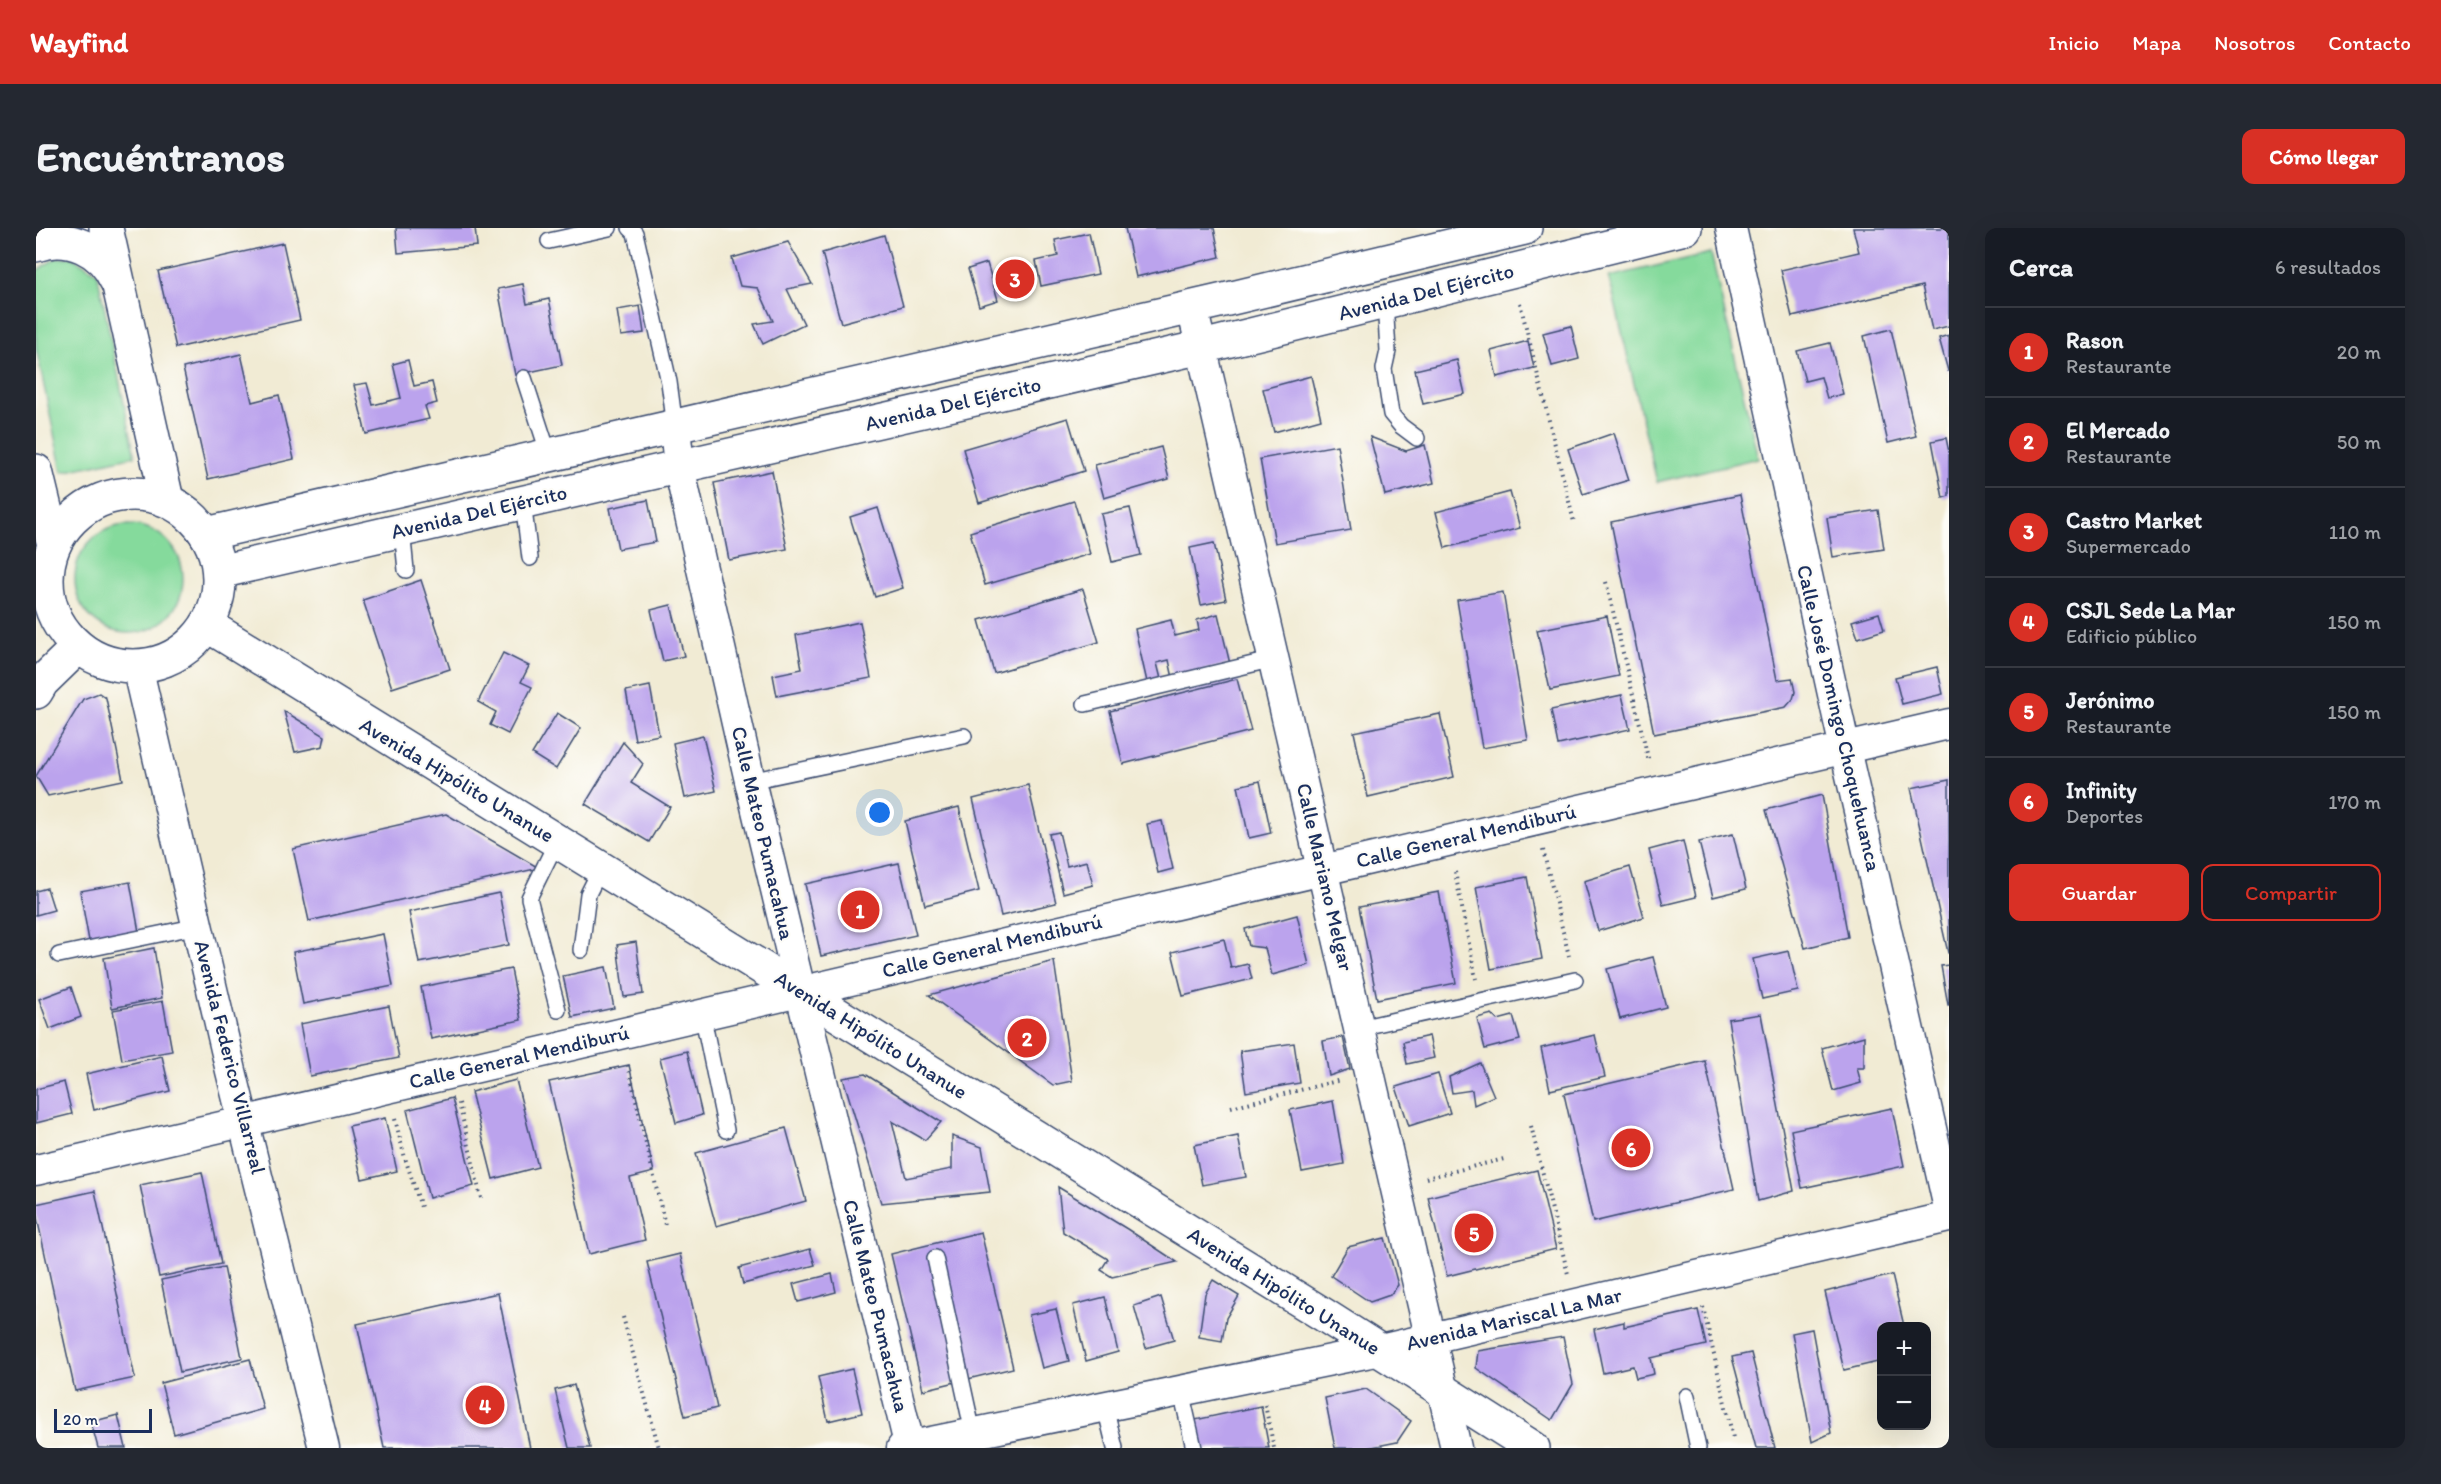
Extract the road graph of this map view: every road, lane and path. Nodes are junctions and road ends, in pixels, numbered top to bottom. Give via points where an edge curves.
1 (106, 228) edge
2 (609, 228) edge
3 (630, 228) edge
4 (1525, 228) edge
5 (1685, 228) edge
6 (1731, 228) edge
7 (549, 241) dead end
8 (36, 245) edge
9 (1512, 271) junction
10 (117, 281) junction
11 (1385, 302) junction
12 (1192, 307) junction
13 (1202, 347) junction
14 (524, 378) dead end
15 (675, 427) junction
16 (1417, 438) dead end
17 (549, 455) junction
18 (679, 467) junction
19 (36, 471) edge
20 (167, 500) junction
21 (524, 502) junction
22 (1574, 522) dead end
23 (402, 530) junction
24 (206, 534) junction
25 (530, 558) dead end
26 (46, 560) edge
27 (406, 570) dead end
28 (219, 572) junction
29 (1606, 582) dead end
30 (43, 608) edge
31 (207, 625) junction
32 (78, 647) junction
33 (1274, 659) junction
34 (137, 666) junction
35 (36, 692) edge
36 (1084, 704) dead end
37 (1949, 724) edge
38 (964, 736) dead end
39 (1845, 748) junction
40 (750, 781) junction
41 (1656, 792) junction
42 (1535, 820) junction
43 (1449, 840) junction
44 (557, 841) junction
45 (602, 868) junction
46 (1323, 869) junction
47 (198, 926) junction
48 (581, 950) dead end
49 (58, 955) dead end
50 (1575, 980) joint
51 (800, 991) junction
52 (1480, 1000) junction
53 (558, 1010) dead end
54 (702, 1013) junction
55 (1359, 1028) junction
56 (621, 1033) junction
57 (452, 1072) junction
58 (1370, 1073) junction
59 (387, 1088) junction
60 (1231, 1107) dead end
61 (245, 1121) junction
62 (1531, 1126) dead end
63 (726, 1130) dead end
64 (1504, 1159) dead end
65 (36, 1170) edge
66 (1395, 1186) junction
67 (481, 1198) dead end
68 (421, 1207) dead end
69 (1949, 1208) edge
70 (1949, 1217) edge
71 (665, 1225) dead end
72 (935, 1258) dead end
73 (1696, 1276) junction
74 (1575, 1304) junction
75 (623, 1317) dead end
76 (1430, 1338) junction
77 (1380, 1350) junction
78 (1259, 1375) junction
79 (1442, 1389) junction
80 (1181, 1391) junction
81 (1687, 1396) dead end
82 (1105, 1407) junction
83 (972, 1433) junction
84 (1733, 1438) dead end
85 (907, 1447) edge
86 (324, 1448) edge
87 (659, 1448) edge
88 (1115, 1448) edge
89 (1194, 1448) edge
90 (1274, 1448) edge
91 (1456, 1448) edge
92 (1533, 1448) edge
93 (1698, 1448) edge

1 - 10 main road
2 - 7 lane
3 - 15 lane via 635,233 667,371
4 - 12 main road, Avenida Del Ejército
5 - 9 main road, Avenida Del Ejército
6 - 39 street, Calle José Domingo Choquehuanca
8 - 10 main road via 58,241 86,247 108,265
9 - 11 main road, Avenida Del Ejército
9 - 22 path
10 - 20 main road
11 - 13 main road, Avenida Del Ejército
11 - 16 lane via 1388,351 1384,369 1391,414
12 - 13 street, Calle Mariano Melgar
12 - 15 main road, Avenida Del Ejército
13 - 18 main road, Avenida Del Ejército
13 - 33 street, Calle Mariano Melgar
14 - 17 lane
15 - 17 main road, Avenida Del Ejército
15 - 18 street, Calle Mateo Pumacahua
17 - 24 main road, Avenida Del Ejército
18 - 21 main road, Avenida Del Ejército
18 - 40 street, Calle Mateo Pumacahua
19 - 26 main road
20 - 24 main road via 189,513
20 - 26 main road via 141,493 101,500 62,530
21 - 23 main road, Avenida Del Ejército
21 - 25 lane
23 - 27 lane
23 - 28 main road, Avenida Del Ejército
24 - 28 main road
26 - 30 main road
28 - 31 main road via 218,594
29 - 41 path
30 - 32 main road
31 - 34 main road via 183,650 162,661
31 - 44 main road, Avenida Hipólito Unanue
32 - 34 main road via 112,664
32 - 35 main road
33 - 36 lane
33 - 46 street, Calle Mariano Melgar
34 - 47 street, Avenida Federico Villarreal
37 - 39 street, Calle General Mendiburú
38 - 40 lane
39 - 41 street, Calle General Mendiburú
39 - 69 street, Calle José Domingo Choquehuanca
40 - 51 street, Calle Mateo Pumacahua
41 - 42 street, Calle General Mendiburú
42 - 43 street, Calle General Mendiburú
42 - 50 path
43 - 46 street, Calle General Mendiburú
43 - 52 path
44 - 45 main road, Avenida Hipólito Unanue
44 - 53 lane via 530,898
45 - 48 lane via 588,894
45 - 51 main road, Avenida Hipólito Unanue
46 - 51 street, Calle General Mendiburú
46 - 55 street, Calle Mariano Melgar
47 - 49 lane
47 - 61 street, Avenida Federico Villarreal
50 - 52 lane
51 - 54 street, Calle General Mendiburú
51 - 77 main road, Avenida Hipólito Unanue
51 - 85 street, Calle Mateo Pumacahua
52 - 55 lane
54 - 56 street, Calle General Mendiburú
54 - 63 lane
55 - 58 street, Calle Mariano Melgar
56 - 57 street, Calle General Mendiburú
56 - 71 path
57 - 59 street, Calle General Mendiburú
57 - 67 path
58 - 60 path
58 - 66 street, Calle Mariano Melgar
59 - 61 street, Calle General Mendiburú
59 - 68 path
61 - 65 street, Calle General Mendiburú
61 - 86 street, Avenida Federico Villarreal
62 - 74 path
64 - 66 path
66 - 76 street, Calle Mariano Melgar
70 - 73 street, Avenida Mariscal La Mar
72 - 83 lane
73 - 74 street, Avenida Mariscal La Mar
73 - 84 path
74 - 76 street, Avenida Mariscal La Mar
75 - 87 path
76 - 77 street, Avenida Mariscal La Mar
76 - 79 street, Calle Mariano Melgar
77 - 78 street, Avenida Mariscal La Mar
77 - 79 main road, Avenida Hipólito Unanue
78 - 80 street, Avenida Mariscal La Mar
78 - 90 path
79 - 91 street, Calle Mariano Melgar
79 - 92 main road, Avenida Hipólito Unanue
80 - 82 street, Avenida Mariscal La Mar
80 - 89 lane
81 - 93 lane
82 - 83 street, Avenida Mariscal La Mar
82 - 88 lane
83 - 85 street, Avenida Mariscal La Mar

